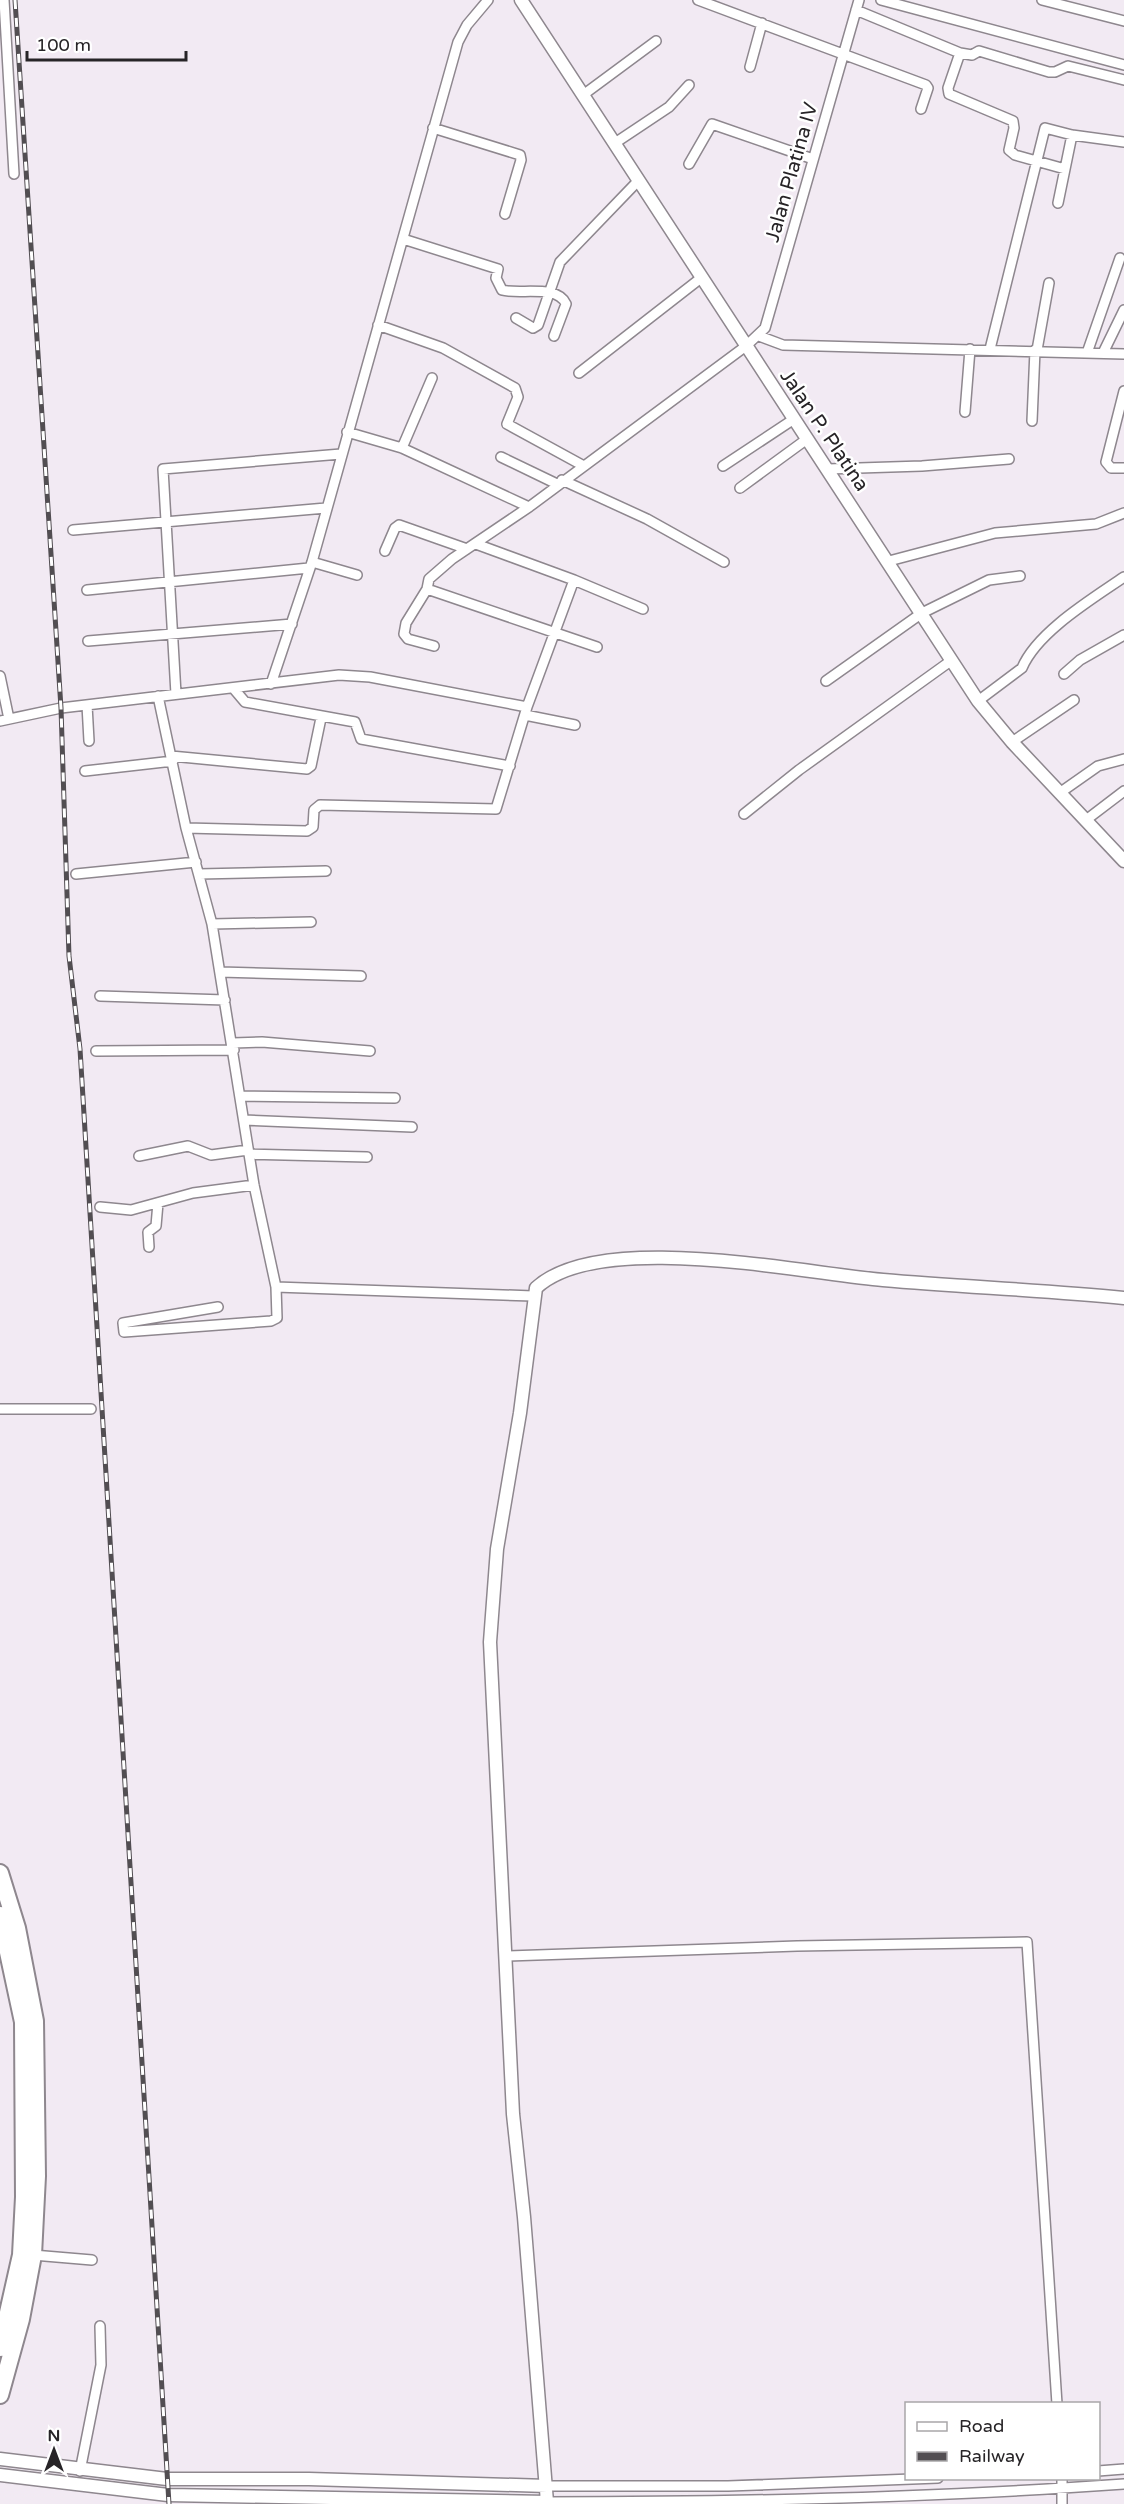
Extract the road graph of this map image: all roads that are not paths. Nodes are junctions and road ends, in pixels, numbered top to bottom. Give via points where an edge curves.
1 (3, 0) edge
2 (488, 0) edge
3 (521, 0) edge
4 (698, 0) edge
5 (881, 0) edge
6 (1042, 0) edge
7 (856, 3) edge
8 (1124, 21) edge
9 (762, 23) junction
10 (656, 41) dead end
11 (960, 53) junction
12 (843, 54) junction
13 (1124, 64) edge
14 (750, 67) dead end
15 (1124, 80) edge
16 (689, 86) dead end
17 (583, 95) junction
18 (921, 109) dead end
19 (433, 128) junction
20 (1072, 135) junction
21 (1124, 142) edge
22 (615, 143) junction
23 (813, 159) junction
24 (1036, 163) junction
25 (689, 164) dead end
26 (1065, 169) junction
27 (14, 174) dead end
28 (638, 181) junction
29 (1058, 203) dead end
30 (505, 214) dead end
31 (403, 239) junction
32 (1120, 258) dead end
33 (701, 278) junction
34 (1049, 283) dead end
35 (548, 293) junction
36 (1124, 310) edge
37 (516, 318) dead end
38 (378, 325) junction
39 (554, 336) dead end
40 (759, 336) junction
41 (746, 346) junction
42 (970, 349) junction
43 (990, 349) junction
44 (1036, 350) junction
45 (1088, 353) junction
46 (1103, 353) junction
47 (1124, 354) edge
48 (579, 373) dead end
49 (432, 378) dead end
50 (1124, 391) edge
51 (965, 412) dead end
52 (794, 419) junction
53 (1032, 420) dead end
54 (347, 432) junction
55 (807, 439) junction
56 (402, 448) junction
57 (341, 454) junction
58 (501, 457) dead end
59 (1009, 459) dead end
60 (582, 465) junction
61 (723, 466) dead end
62 (1124, 468) edge
63 (828, 469) junction
64 (559, 482) junction
65 (740, 488) dead end
66 (528, 507) junction
67 (326, 508) junction
68 (1124, 513) edge
69 (167, 522) junction
70 (73, 530) dead end
71 (476, 544) junction
72 (467, 549) junction
73 (385, 551) dead end
74 (889, 561) junction
75 (724, 562) dead end
76 (310, 565) junction
77 (357, 575) dead end
78 (1020, 576) dead end
79 (1124, 577) edge
80 (170, 580) junction
81 (574, 580) junction
82 (87, 590) dead end
83 (428, 590) junction
84 (643, 609) dead end
85 (922, 613) junction
86 (292, 624) junction
87 (171, 633) junction
88 (553, 633) junction
89 (1124, 635) edge
90 (88, 641) dead end
91 (434, 646) dead end
92 (597, 647) dead end
93 (952, 660) junction
94 (1064, 674) dead end
95 (0, 676) edge
96 (826, 681) dead end
97 (271, 684) junction
98 (234, 689) junction
99 (176, 694) junction
100 (158, 696) junction
101 (1074, 700) dead end
102 (978, 701) junction
103 (87, 705) junction
104 (526, 711) junction
105 (321, 718) junction
106 (4, 720) edge
107 (575, 725) dead end
108 (89, 741) dead end
109 (1012, 742) junction
110 (172, 758) junction
111 (1124, 759) edge
112 (510, 766) junction
113 (85, 771) dead end
114 (1124, 791) edge
115 (1061, 792) junction
116 (744, 814) dead end
117 (1086, 820) junction
118 (186, 828) junction
119 (1124, 861) edge
120 (196, 862) junction
121 (326, 871) dead end
122 (76, 874) dead end
123 (200, 874) junction
124 (311, 922) dead end
125 (212, 924) junction
126 (220, 972) junction
127 (361, 976) dead end
128 (100, 996) dead end
129 (225, 1000) junction
130 (233, 1046) junction
131 (96, 1051) dead end
132 (370, 1051) dead end
133 (241, 1096) junction
134 (395, 1098) dead end
135 (244, 1120) junction
136 (412, 1126) dead end
137 (249, 1152) junction
138 (139, 1156) dead end
139 (368, 1156) dead end
140 (254, 1185) junction
141 (158, 1203) junction
142 (100, 1207) dead end
143 (149, 1247) dead end
144 (276, 1287) junction
145 (533, 1296) junction
146 (1124, 1298) edge
147 (218, 1307) dead end
148 (0, 1409) edge
149 (91, 1409) dead end
150 (0, 1873) edge
151 (0, 1915) edge
152 (506, 1956) junction
153 (33, 2256) junction
154 (92, 2260) dead end
155 (100, 2326) dead end
156 (0, 2348) edge
157 (0, 2395) edge
158 (1058, 2402) edge
159 (0, 2459) edge
160 (1124, 2469) edge
161 (80, 2471) junction
162 (1100, 2471) edge
163 (0, 2475) edge
164 (905, 2479) edge
165 (1062, 2483) edge
166 (1124, 2484) edge
167 (547, 2486) junction
168 (547, 2502) junction
169 (1062, 2504) edge

1 - 27 street
2 - 19 street via 458,42
3 - 17 street, Jalan P. Platina
4 - 9 street
5 - 13 street
6 - 8 street
7 - 11 street
7 - 12 street, Jalan Platina IV
9 - 12 street
9 - 14 street
10 - 17 street
11 - 15 street via 972,55 979,51 1052,72 1068,66
11 - 24 street via 948,92 1013,121 1009,150
12 - 18 street via 928,87
12 - 23 street, Jalan Platina IV
16 - 22 street via 669,107
17 - 22 street, Jalan P. Platina
19 - 30 street via 520,155
19 - 31 street
20 - 21 street
20 - 24 street via 1045,128
20 - 26 street
22 - 28 street, Jalan P. Platina
23 - 25 street via 712,124
23 - 40 street, Jalan Platina IV via 765,328
24 - 26 street
24 - 43 street
26 - 29 street
28 - 33 street, Jalan P. Platina
28 - 35 street via 560,262
31 - 35 street via 498,269 496,278 502,290
31 - 38 street
32 - 45 street
33 - 41 street, Jalan P. Platina
33 - 48 street
34 - 44 street
35 - 37 street via 538,325 533,328
35 - 39 street via 563,298 566,304
36 - 46 street
38 - 54 street
38 - 60 street via 443,348 515,388 518,397 507,424
40 - 41 street, Jalan Platina IV
40 - 42 street via 783,345
41 - 52 street, Jalan P. Platina
41 - 60 street, Jalan Platina IV
42 - 43 street
42 - 51 street
43 - 44 street
44 - 45 street
44 - 53 street
45 - 46 street
46 - 47 street
49 - 56 street
50 - 62 street via 1106,462 1111,468
52 - 55 street, Jalan P. Platina
52 - 61 street
54 - 56 street
54 - 57 street
55 - 63 street, Jalan P. Platina
55 - 65 street
56 - 66 street
57 - 67 street
57 - 69 street via 163,469
58 - 64 street
59 - 63 street
60 - 64 street, Jalan Platina IV
63 - 74 street, Jalan P. Platina
64 - 66 street, Jalan Platina IV
64 - 75 street via 647,519
66 - 71 street, Jalan Platina IV
67 - 69 street
67 - 76 street
68 - 74 street via 1096,524 994,533
69 - 70 street
69 - 80 street
71 - 72 street, Jalan Platina IV
71 - 81 street
72 - 73 street via 399,525
72 - 83 street, Jalan Platina IV via 429,579
74 - 85 street, Jalan P. Platina
76 - 77 street
76 - 80 street
76 - 86 street
78 - 85 street via 989,580
79 - 102 street via 1047,635 1022,668
80 - 82 street
80 - 87 street
81 - 84 street
81 - 88 street
83 - 88 street
83 - 91 street, Jalan Platina IV via 406,623 404,634 408,639
85 - 93 street, Jalan P. Platina
85 - 96 street
86 - 87 street
86 - 97 street
87 - 90 street
87 - 99 street
88 - 92 street
88 - 104 street
89 - 94 street via 1080,660
93 - 102 street, Jalan P. Platina
93 - 116 street
95 - 106 street
97 - 98 street
97 - 104 street via 354,675
98 - 99 street
98 - 105 street via 244,702
99 - 100 street
100 - 103 street
100 - 110 street
101 - 109 street
102 - 109 street, Jalan P. Platina
103 - 106 street
103 - 108 street
104 - 107 street
104 - 112 street
105 - 110 street via 311,766 307,769
105 - 112 street via 355,722 361,739
109 - 115 street, Jalan P. Platina
110 - 113 street
110 - 118 street
111 - 115 street via 1098,766
112 - 118 street via 499,804 491,810 320,805 314,810 313,827 307,831
114 - 117 street
115 - 117 street, Jalan P. Platina
117 - 119 street, Jalan P. Platina
118 - 120 street
120 - 122 street
120 - 123 street
121 - 123 street
123 - 125 street
124 - 125 street
125 - 126 street
126 - 127 street
126 - 129 street
128 - 129 street
129 - 130 street
130 - 131 street
130 - 132 street via 262,1042
130 - 133 street
133 - 134 street
133 - 135 street
135 - 136 street
135 - 137 street
137 - 138 street via 211,1155 188,1146
137 - 139 street
137 - 140 street
140 - 141 street via 193,1193
140 - 144 street
141 - 142 street via 131,1210
141 - 143 street via 156,1226 148,1232
144 - 145 street
144 - 147 street via 279,1313 271,1321 124,1332 123,1323
145 - 146 street via 544,1280 572,1267 677,1259 779,1266 877,1280
145 - 152 street via 490,1618
148 - 149 street
150 - 153 highway via 17,1928 35,2021 37,2196
151 - 156 highway via 23,2022 24,2198 21,2255
152 - 158 street via 1027,1942
152 - 167 street via 513,2114
153 - 154 street
153 - 157 highway
155 - 161 street via 100,2365
159 - 161 street
160 - 162 street
161 - 167 street via 167,2479
163 - 168 street via 168,2494
164 - 167 street via 728,2486
165 - 166 street
165 - 168 street via 1024,2492 729,2502
165 - 169 street
167 - 168 street

